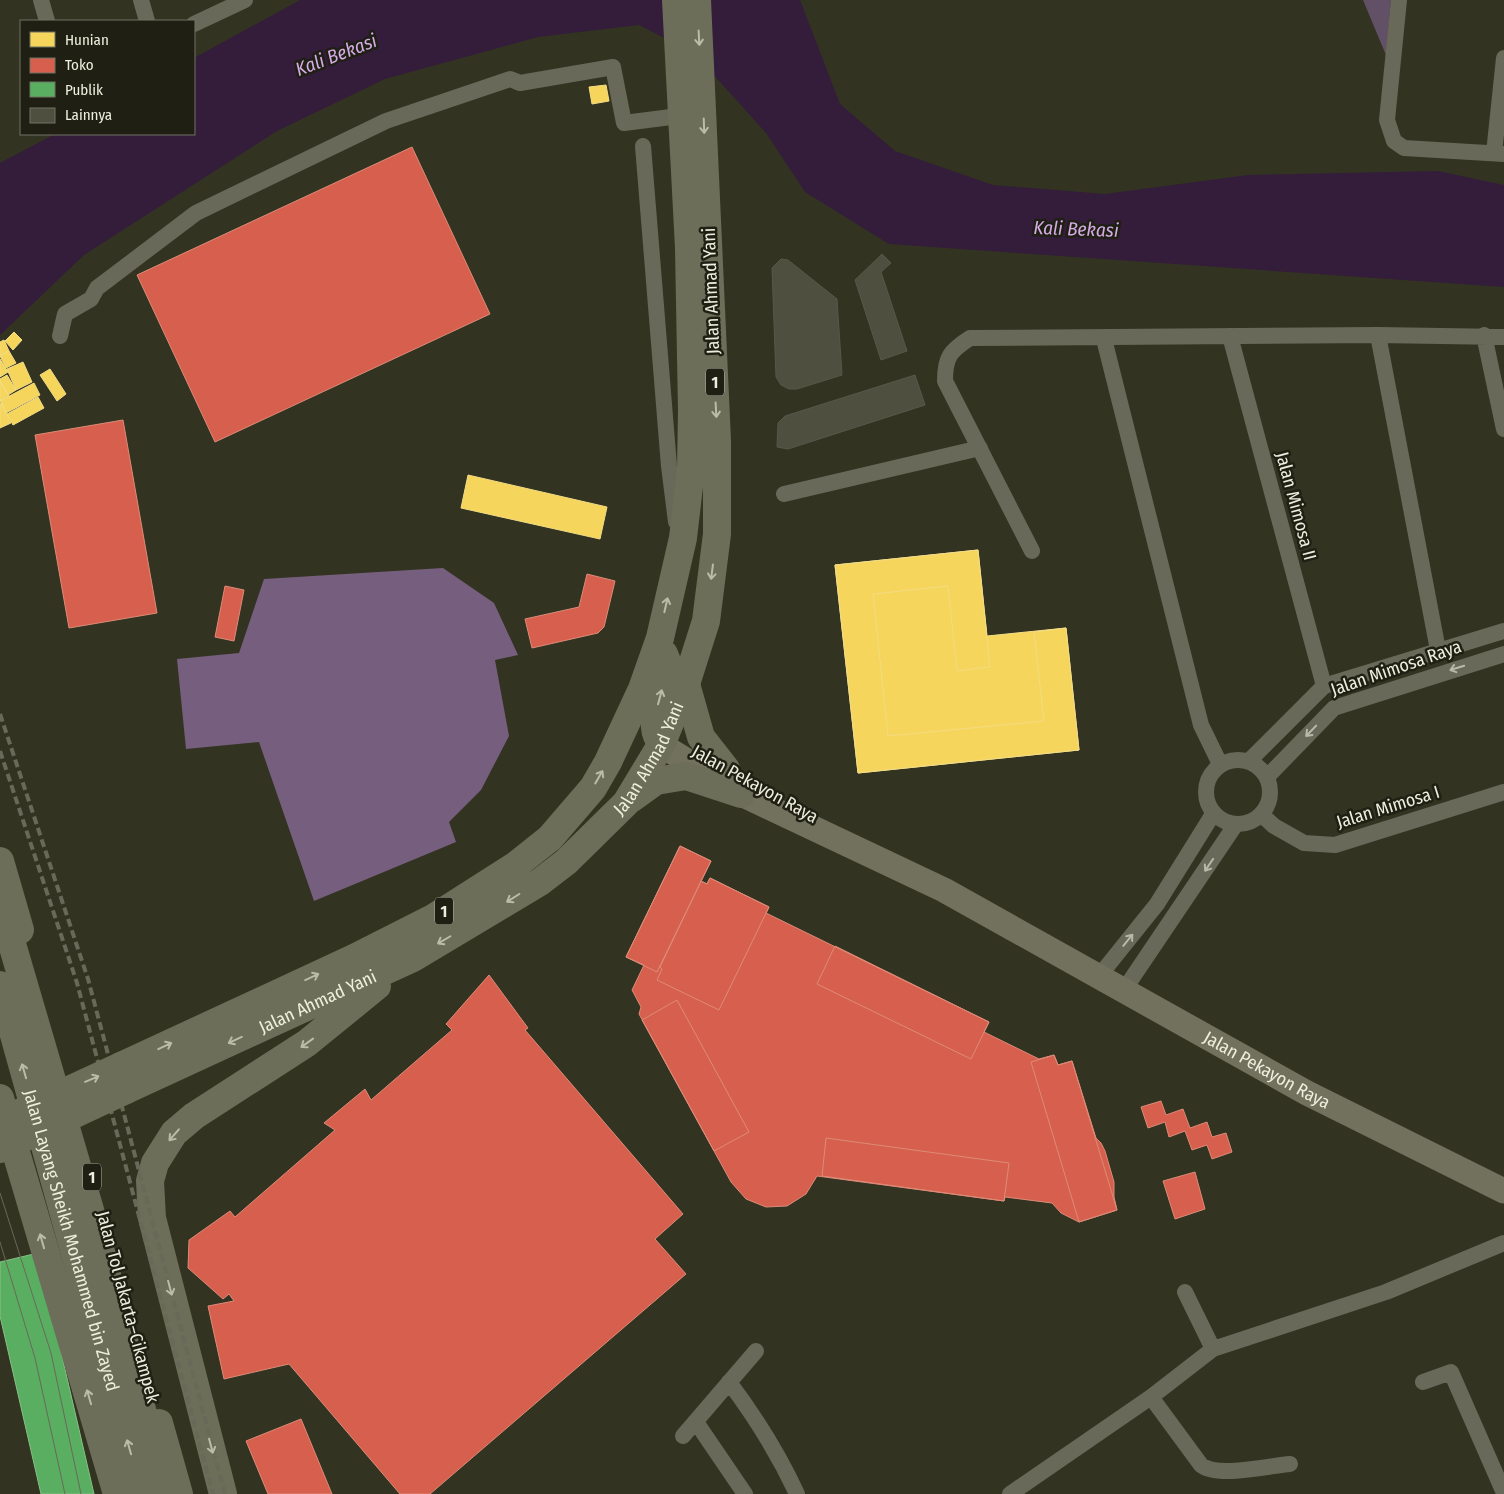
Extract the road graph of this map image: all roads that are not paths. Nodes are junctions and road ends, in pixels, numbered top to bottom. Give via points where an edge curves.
1 (41, 0) edge
2 (141, 0) edge
3 (245, 0) edge
4 (661, 0) edge
5 (676, 0) edge
6 (697, 0) edge
7 (1399, 0) edge
8 (47, 20) edge
9 (147, 20) edge
10 (195, 24) edge
11 (1504, 58) edge
12 (683, 76) junction
13 (672, 117) junction
14 (643, 146) dead end
15 (1499, 153) edge
16 (1378, 335) junction
17 (1484, 335) junction
18 (60, 336) dead end
19 (1230, 336) junction
20 (1504, 337) edge
21 (1104, 339) junction
22 (1504, 429) edge
23 (980, 448) junction
24 (784, 494) dead end
25 (678, 534) junction
26 (1032, 551) dead end
27 (673, 572) junction
28 (1504, 631) edge
29 (660, 638) junction
30 (1438, 650) junction
31 (1504, 654) edge
32 (1365, 673) junction
33 (686, 684) junction
34 (1324, 686) junction
35 (1372, 694) junction
36 (661, 745) junction
37 (1250, 761) junction
38 (1220, 764) junction
39 (726, 769) junction
40 (1267, 777) junction
41 (1504, 792) edge
42 (740, 794) junction
43 (626, 803) junction
44 (1213, 814) junction
45 (1261, 814) junction
46 (1236, 824) junction
47 (0, 861) edge
48 (480, 888) junction
49 (0, 903) edge
50 (1033, 939) junction
51 (414, 958) junction
52 (1100, 975) junction
53 (0, 985) edge
54 (1124, 990) junction
55 (124, 1078) junction
56 (0, 1098) edge
57 (0, 1122) edge
58 (0, 1149) edge
59 (1504, 1191) edge
60 (1504, 1243) edge
61 (1185, 1292) dead end
62 (1213, 1349) junction
63 (756, 1351) dead end
64 (729, 1382) junction
65 (1423, 1382) dead end
66 (1151, 1397) junction
67 (696, 1422) junction
68 (683, 1436) dead end
69 (1290, 1464) dead end
70 (1019, 1492) edge
71 (1504, 1493) edge
72 (117, 1494) edge
73 (142, 1494) edge
74 (164, 1494) edge
75 (179, 1494) edge
76 (223, 1494) edge
77 (745, 1494) edge
78 (797, 1494) edge

1 - 8 street
2 - 9 street
3 - 10 street
4 - 12 highway
5 - 12 highway, Jalan Ahmad Yani / 1
6 -> 12 highway, Jalan Ahmad Yani / 1
7 - 15 street via 1387,120 1394,140 1404,148
11 - 15 street
12 - 13 highway
12 - 27 highway, Jalan Ahmad Yani / 1 via 691,469 683,538
12 -> 33 highway, Jalan Ahmad Yani / 1 via 717,440 717,534 706,621
13 - 18 street via 624,123 613,67 520,83 510,79 386,121 196,213 98,288 91,299 65,314
13 - 25 highway via 687,403
14 - 25 street via 668,456
16 - 17 street
16 - 19 street
16 - 30 street
17 - 20 street
17 - 22 street
19 - 21 street
19 - 34 street, Jalan Mimosa II
21 - 23 street via 970,338 953,349 945,365 945,381
21 - 38 street via 1201,725
23 - 24 street
23 - 26 street
25 - 27 highway
29 -> 27 highway, Jalan Ahmad Yani / 1
28 - 30 street
36 -> 29 highway via 655,731 656,710 668,666
48 -> 29 highway, Jalan Ahmad Yani / 1 via 550,838 593,788 621,737
30 - 32 street
31 -> 35 street, Jalan Mimosa Raya
32 - 34 street
32 - 35 street
33 - 36 highway, Jalan Ahmad Yani / 1
33 - 39 highway via 701,737
34 - 37 street
35 -> 40 street, Jalan Mimosa Raya via 1334,708
36 - 39 main road, Jalan Pekayon Raya via 676,739
36 - 42 main road, Jalan Pekayon Raya
36 - 43 highway, Jalan Ahmad Yani / 1
36 - 48 highway via 642,756 586,824 562,847
37 - 38 street via 1240,759
37 - 40 street
38 - 44 street via 1210,774 1205,787 1206,801
39 - 50 main road, Jalan Pekayon Raya
40 - 45 street via 1268,803
41 - 45 street, Jalan Mimosa I via 1335,845 1304,843 1274,826
42 - 43 highway via 686,776 656,781
42 - 50 main road, Jalan Pekayon Raya via 920,878
43 -> 51 highway, Jalan Ahmad Yani / 1 via 566,862 540,882
44 - 46 street
52 -> 44 street via 1157,904
45 - 46 street via 1250,822
46 -> 54 street
47 - 75 highway, Jalan Tol Jakarta–Cikampek / 1 via 96,1189
55 -> 48 highway, Jalan Ahmad Yani / 1 via 433,918
49 - 74 highway, Jalan Layang Sheikh Mohammed bin Zayed / 1, bridge via 90,1210
50 - 52 main road, Jalan Pekayon Raya
51 -> 55 highway, Jalan Ahmad Yani / 1
51 -> 76 highway via 307,1043 194,1116 174,1133 155,1163 150,1181 152,1218
52 - 54 main road, Jalan Pekayon Raya
73 -> 53 highway, Jalan Layang Sheikh Mohammed bin Zayed / 1, bridge
54 - 59 main road, Jalan Pekayon Raya via 1307,1093
57 -> 55 highway, Jalan Ahmad Yani / 1, bridge
55 - 58 highway, Jalan Ahmad Yani / 1, bridge
72 -> 56 highway
60 - 62 street via 1386,1292
61 - 62 street
62 - 66 street
63 - 64 street
64 - 67 street
64 - 78 street via 778,1453
65 - 71 street via 1451,1372
66 - 69 street via 1207,1470
66 - 70 street
67 - 68 street
67 - 77 street

